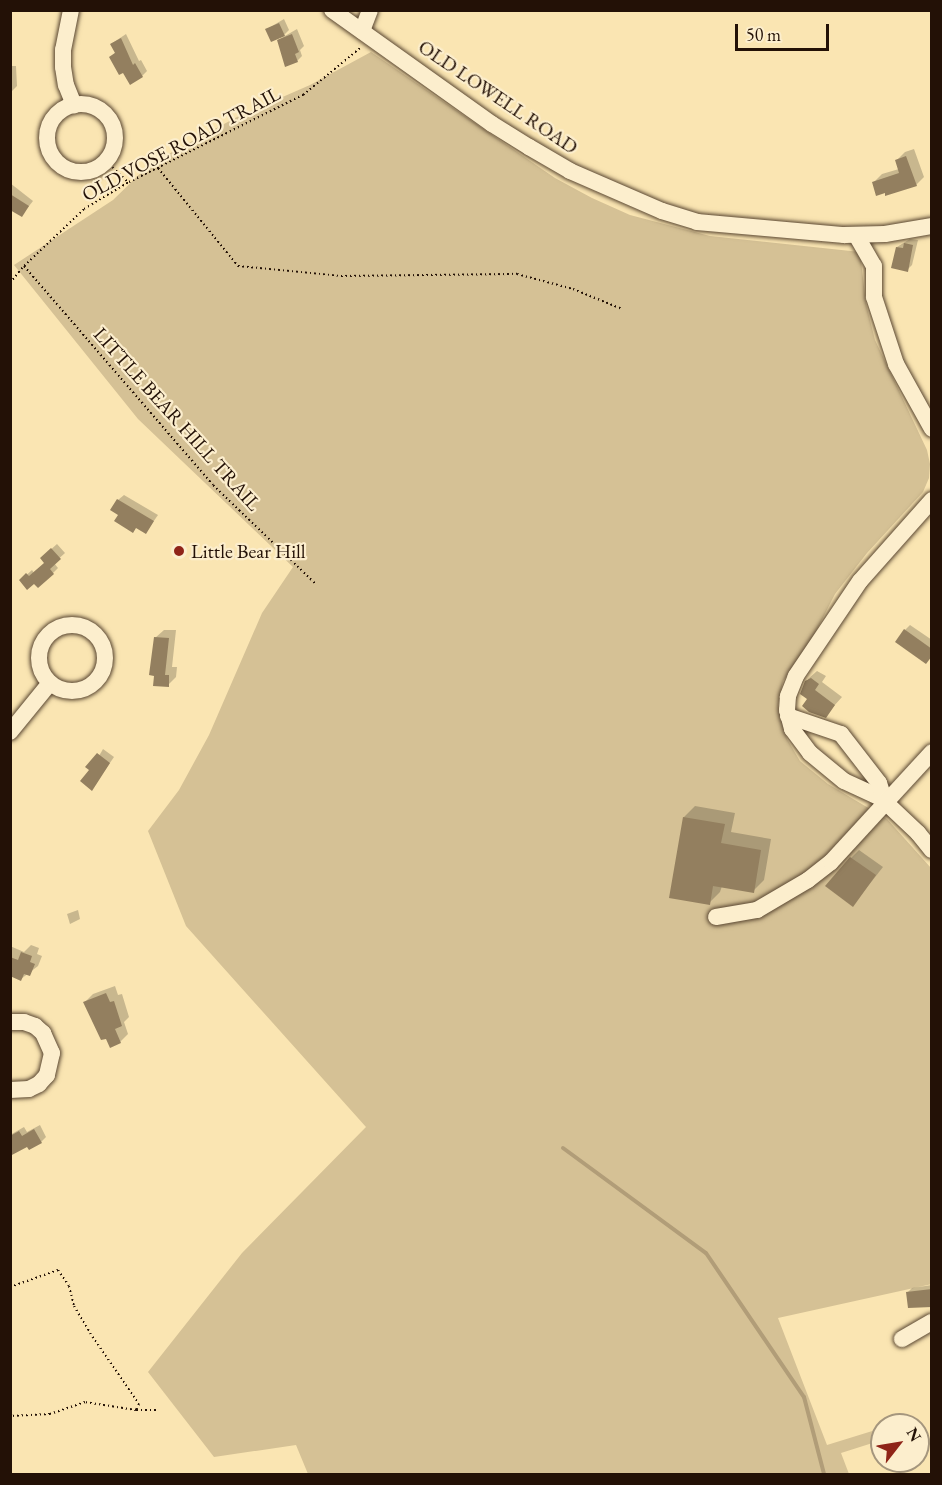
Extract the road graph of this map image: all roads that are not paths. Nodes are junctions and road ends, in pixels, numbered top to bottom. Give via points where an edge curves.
1 (71, 10) edge
2 (332, 10) edge
3 (370, 10) edge
4 (367, 34) junction
5 (74, 105) junction
6 (932, 226) edge
7 (893, 233) junction
8 (856, 235) junction
9 (874, 266) junction
10 (932, 429) edge
11 (932, 500) edge
12 (50, 683) junction
13 (788, 716) junction
14 (10, 732) edge
15 (932, 752) edge
16 (885, 802) junction
17 (932, 850) edge
18 (716, 916) dead end
19 (10, 1022) edge
20 (10, 1090) edge
21 (932, 1322) edge
22 (902, 1339) dead end

1 - 5 street via 63,67
2 - 4 street, OLD LOWELL ROAD
3 - 4 street
4 - 8 street, OLD LOWELL ROAD via 510,135 570,171 633,201 697,222
5 - 5 street via 95,107 110,122 114,142 106,161 96,169 74,172 54,160 48,150 48,127 54,117
6 - 7 street, OLD LOWELL ROAD
7 - 8 street, OLD LOWELL ROAD
7 - 9 street
8 - 9 street
9 - 10 street via 874,297 884,332 909,391
11 - 13 street via 860,581 796,676 788,696
12 - 12 street via 69,691 95,682 105,657 94,633 68,624 49,633 39,658
12 - 14 street
13 - 16 street via 792,729 810,753 844,781
13 - 16 street via 841,734 879,783
15 - 16 street
16 - 17 street
16 - 18 street via 831,862 808,880 757,910
19 - 20 street via 35,1026 49,1042 52,1053 47,1075 39,1084
21 - 22 street

